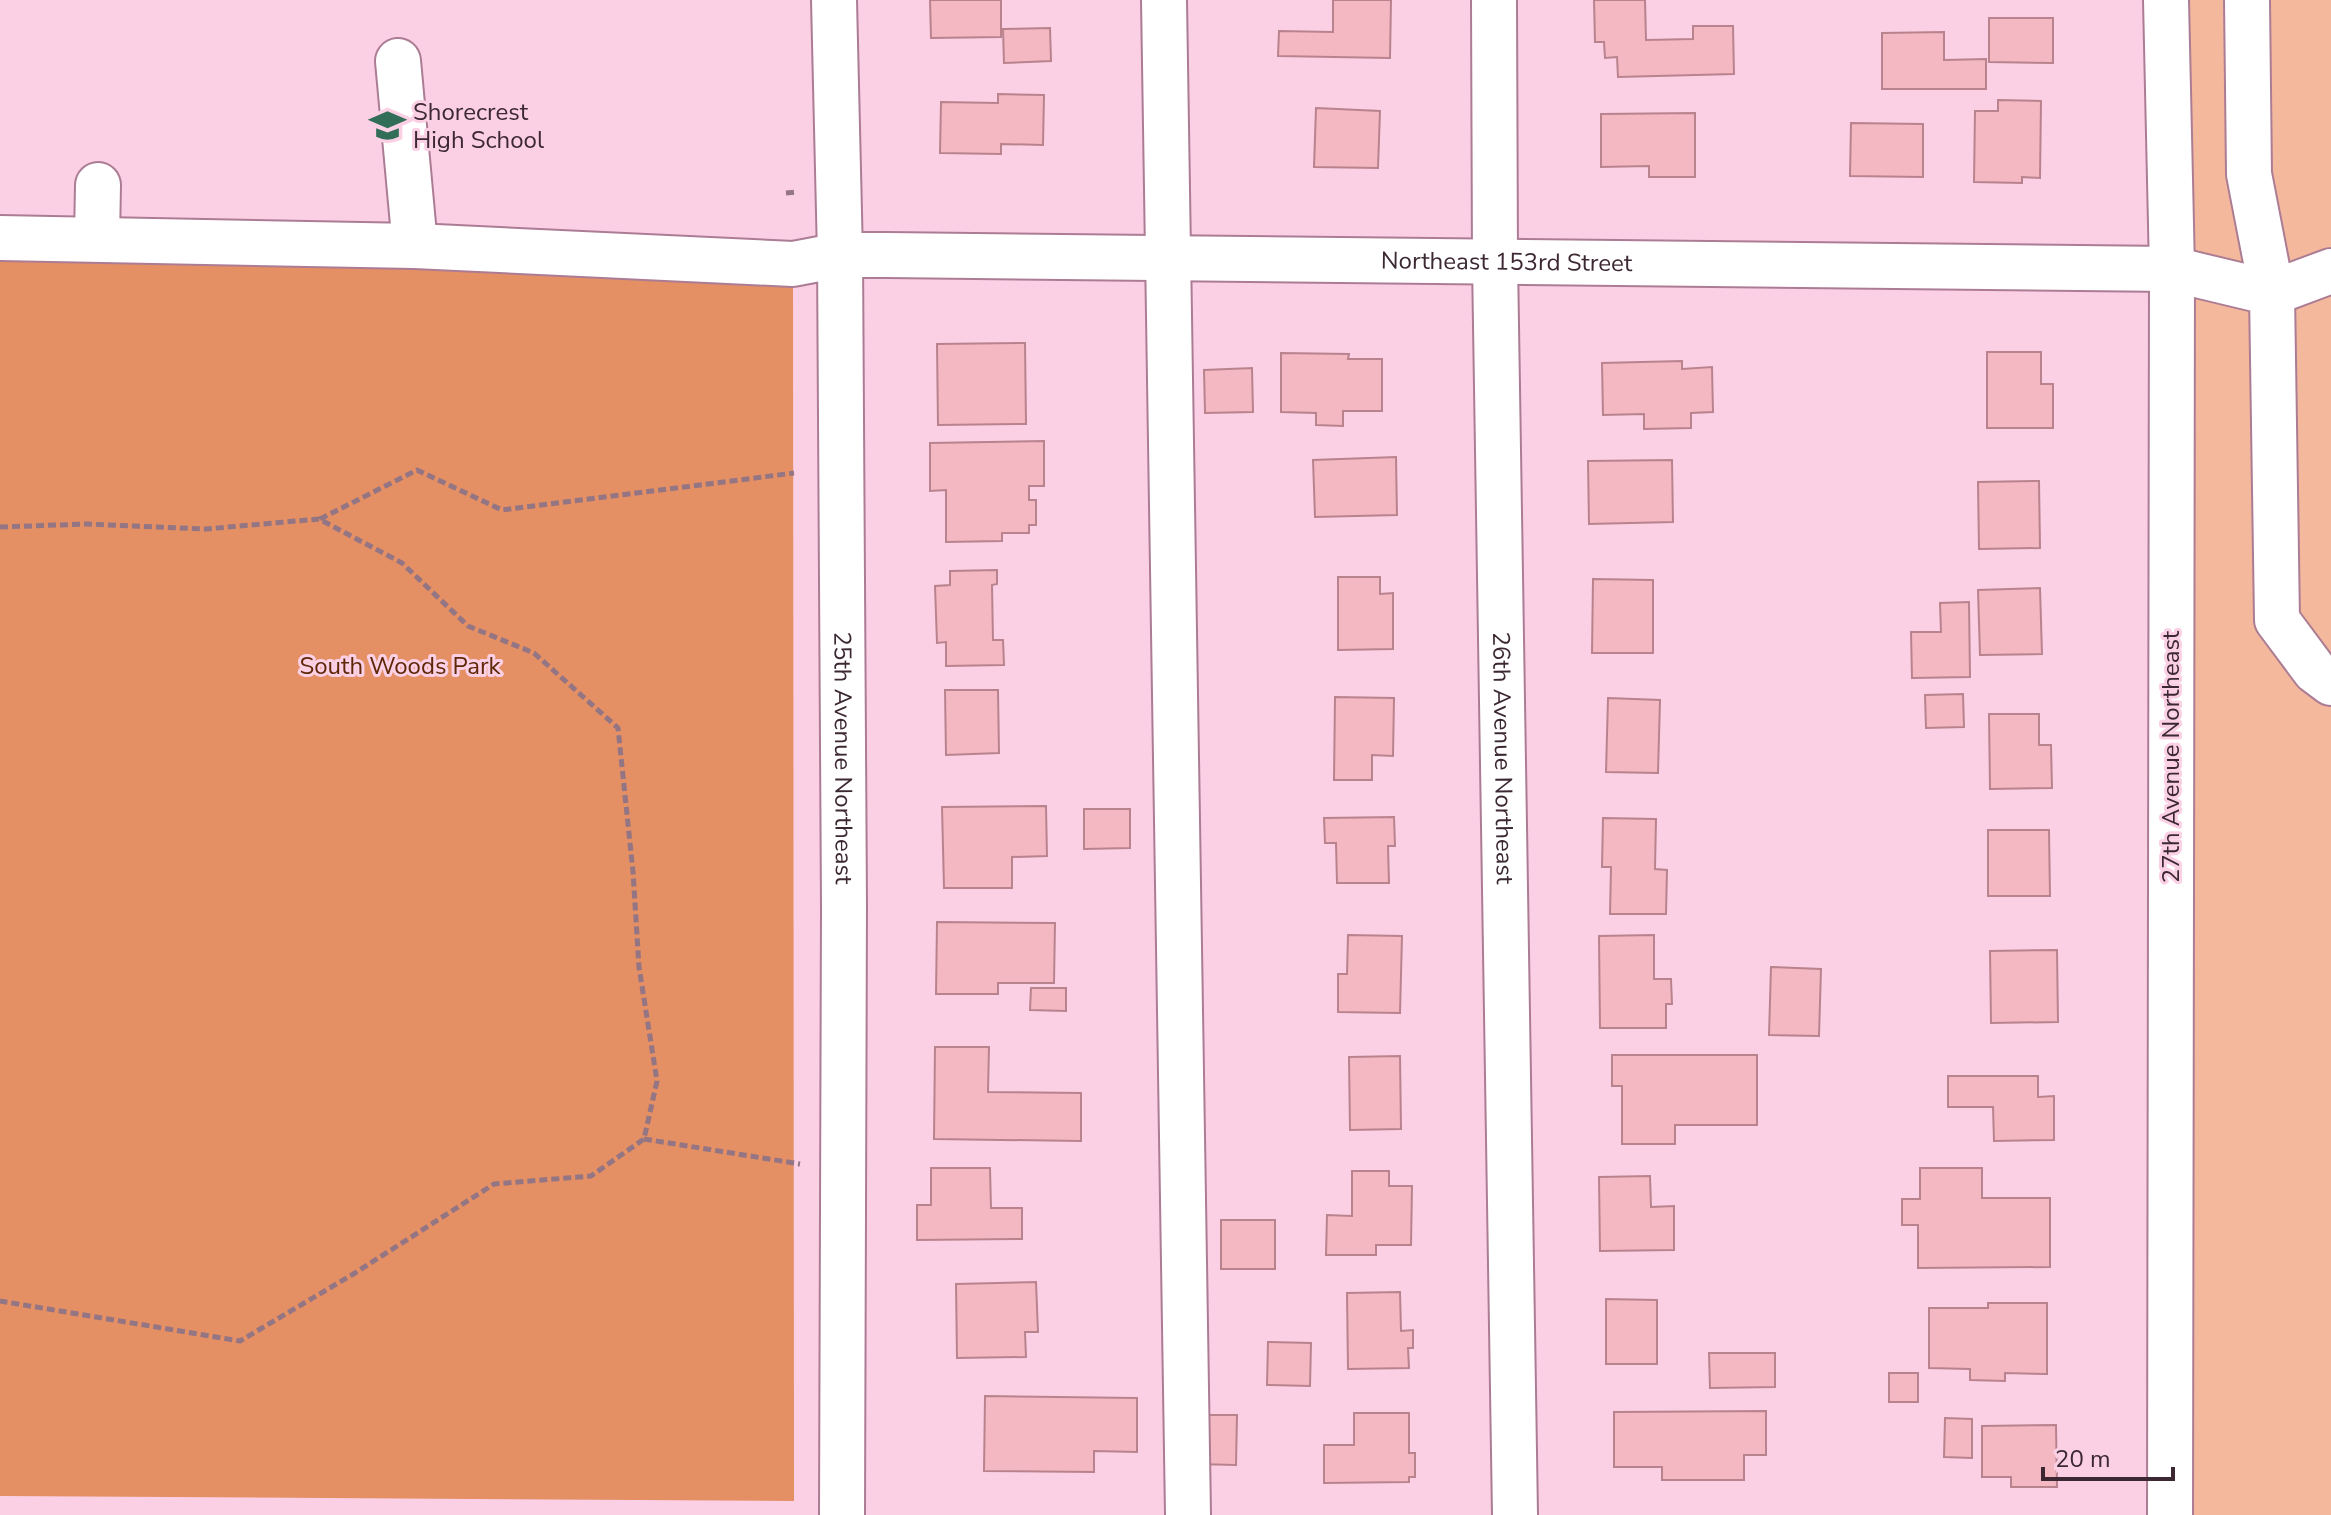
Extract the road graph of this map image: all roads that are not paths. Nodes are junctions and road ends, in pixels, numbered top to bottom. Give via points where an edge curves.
1 (834, 0) edge
2 (1164, 0) edge
3 (1494, 0) edge
4 (2166, 0) edge
5 (2247, 0) edge
6 (398, 61) dead end
7 (98, 185) dead end
8 (0, 238) edge
9 (97, 238) junction
10 (415, 246) junction
11 (840, 255) junction
12 (1167, 258) junction
13 (1495, 262) junction
14 (2172, 269) junction
15 (2331, 271) edge
16 (2272, 293) junction
17 (2331, 683) edge
18 (842, 1515) edge
19 (1188, 1515) edge
20 (1515, 1515) edge
21 (2170, 1515) edge

1 - 11 street, 25th Avenue Northeast
2 - 12 street
3 - 13 street, 26th Avenue Northeast
4 - 14 street, 27th Avenue Northeast
5 - 16 street via 2249,174
6 - 10 street
7 - 9 street
8 - 9 street, Northeast 153rd Street
9 - 10 street, Northeast 153rd Street
10 - 11 street, Northeast 153rd Street via 793,264
11 - 12 street, Northeast 153rd Street
11 - 18 street, 25th Avenue Northeast
12 - 13 street, Northeast 153rd Street
12 - 19 street
13 - 14 street, Northeast 153rd Street
13 - 20 street, 26th Avenue Northeast
14 - 16 street, Northeast 153rd Street
14 - 21 street, 27th Avenue Northeast
15 - 16 street
16 - 17 street via 2277,620 2315,671

